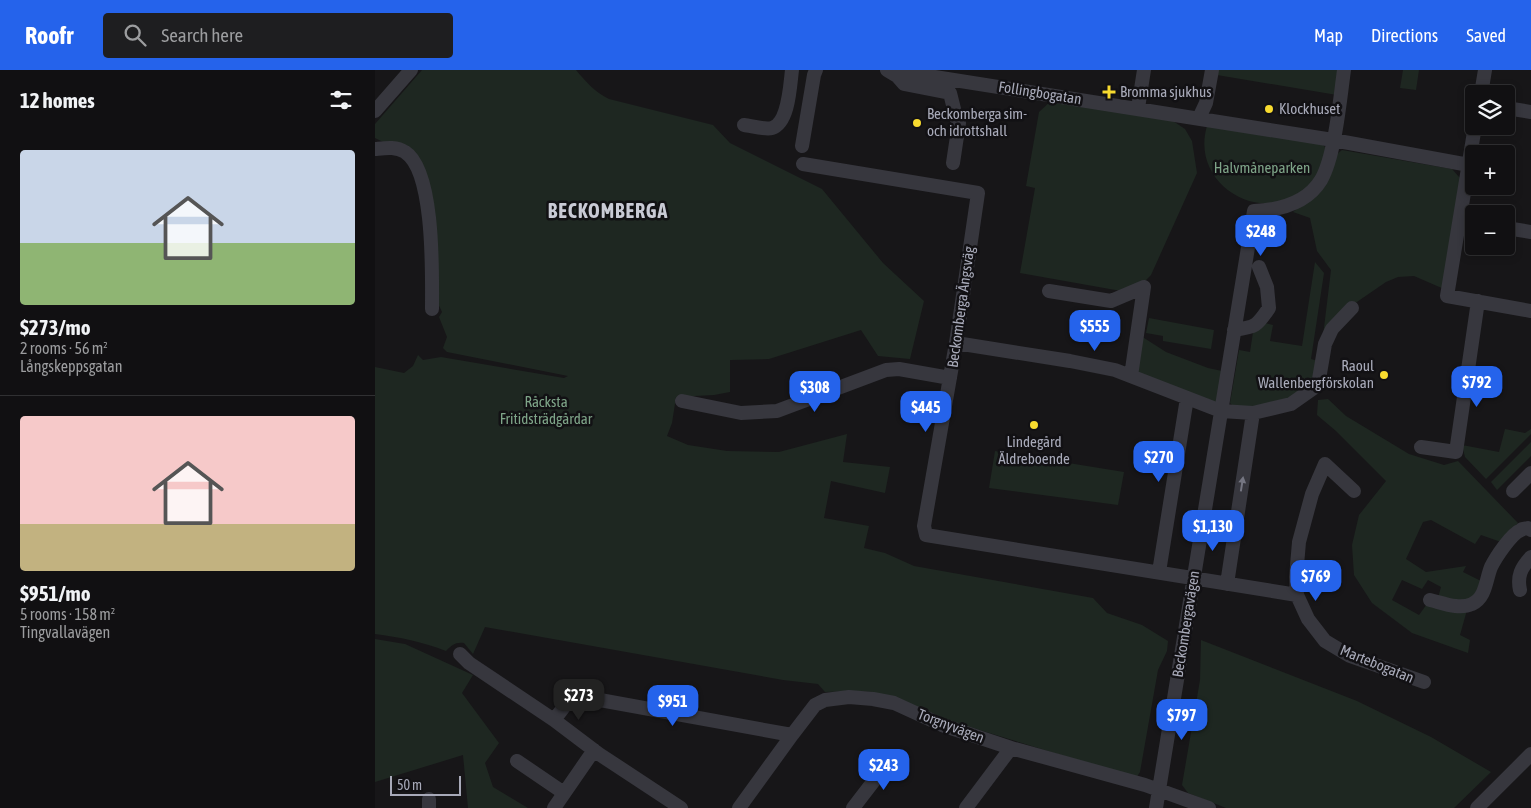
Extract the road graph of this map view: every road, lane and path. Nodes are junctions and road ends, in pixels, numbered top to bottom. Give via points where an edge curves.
1 (411, 70) edge
2 (792, 70) edge
3 (816, 70) edge
4 (1145, 70) edge
5 (1212, 70) edge
6 (1344, 70) edge
7 (1485, 70) edge
8 (901, 72) edge
9 (1482, 85) edge
10 (1138, 108) junction
11 (1515, 109) edge
12 (375, 111) edge
13 (1531, 112) edge
14 (1199, 118) junction
15 (744, 125) dead end
16 (1333, 140) junction
17 (802, 146) dead end
18 (375, 149) edge
19 (953, 163) dead end
20 (803, 164) dead end
21 (1465, 164) edge
22 (1465, 229) edge
23 (1515, 229) edge
24 (1531, 232) edge
25 (1259, 267) dead end
26 (1049, 291) dead end
27 (1478, 301) junction
28 (1352, 308) dead end
29 (432, 309) dead end
30 (1531, 311) edge
31 (1234, 330) junction
32 (956, 344) junction
33 (1131, 376) junction
34 (950, 378) junction
35 (1187, 398) junction
36 (682, 401) dead end
37 (1221, 411) junction
38 (1253, 413) junction
39 (1421, 447) dead end
40 (1531, 473) edge
41 (1354, 491) dead end
42 (1513, 491) dead end
43 (1530, 529) edge
44 (1531, 557) edge
45 (1159, 572) junction
46 (1194, 578) junction
47 (1227, 584) junction
48 (1520, 590) dead end
49 (1297, 595) junction
50 (1430, 600) dead end
51 (460, 654) dead end
52 (1424, 682) dead end
53 (554, 720) junction
54 (791, 735) junction
55 (1011, 748) junction
56 (594, 750) junction
57 (1531, 754) edge
58 (893, 756) dead end
59 (517, 761) dead end
60 (1160, 790) junction
61 (564, 793) junction
62 (662, 802) edge
63 (554, 808) edge
64 (681, 808) edge
65 (739, 808) edge
66 (853, 808) edge
67 (966, 808) edge
68 (1157, 808) edge
69 (1209, 808) edge
70 (1477, 808) edge

1 - 12 street
2 - 15 street via 785,115 779,124 771,128
3 - 17 street
4 - 10 street
5 - 14 street via 1206,103
6 - 16 street
7 - 9 street
8 - 10 street, Follingbogatan
8 - 19 street via 904,84 950,93 959,123
10 - 14 street, Follingbogatan
11 - 13 street
14 - 16 street, Follingbogatan
16 - 21 street, Follingbogatan
16 - 31 street, Beckombergavägen via 1321,180 1307,195 1288,207 1255,211
18 - 29 street via 399,149 407,153 417,168 427,204 432,241
20 - 32 street, Beckomberga Ängsväg via 978,193
22 - 27 street via 1447,296
23 - 24 street
25 - 31 street via 1267,287 1269,308 1253,327
26 - 33 street via 1111,301 1145,287
27 - 30 street
27 - 39 street via 1456,452
28 - 38 street via 1332,329 1325,344 1318,385 1291,404
31 - 37 street, Beckombergavägen
32 - 33 street via 1071,361
32 - 34 street, Beckomberga Ängsväg
33 - 35 street
34 - 36 street via 899,369 886,370 777,411 741,413
34 - 45 street, Beckomberga Ängsväg via 924,526 926,535
35 - 37 street
35 - 45 street
37 - 38 street
37 - 46 street, Beckombergavägen
47 -> 38 street
40 - 42 street
41 - 49 street, Martebogatan via 1325,464 1312,494 1299,542
43 - 50 street via 1520,530 1505,544 1492,566 1482,596 1475,603 1455,606
44 - 48 street via 1520,572
45 - 46 street, Beckomberga Ängsväg
46 - 47 street
46 - 60 street, Beckombergavägen
47 - 49 street
49 - 52 street, Martebogatan via 1308,619 1325,641 1350,656
51 - 53 street
53 - 54 street via 570,699 578,696
53 - 56 street
54 - 55 street, Torgnyvägen via 815,705 825,700 849,697 894,703 942,725
54 - 65 street, Torgnyvägen
55 - 60 street, Torgnyvägen
55 - 67 street
56 - 61 street
56 - 62 street
57 - 70 street
58 - 66 street
59 - 61 street
60 - 68 street, Beckombergavägen
60 - 69 street, Torgnyvägen
61 - 63 street
62 - 64 street

